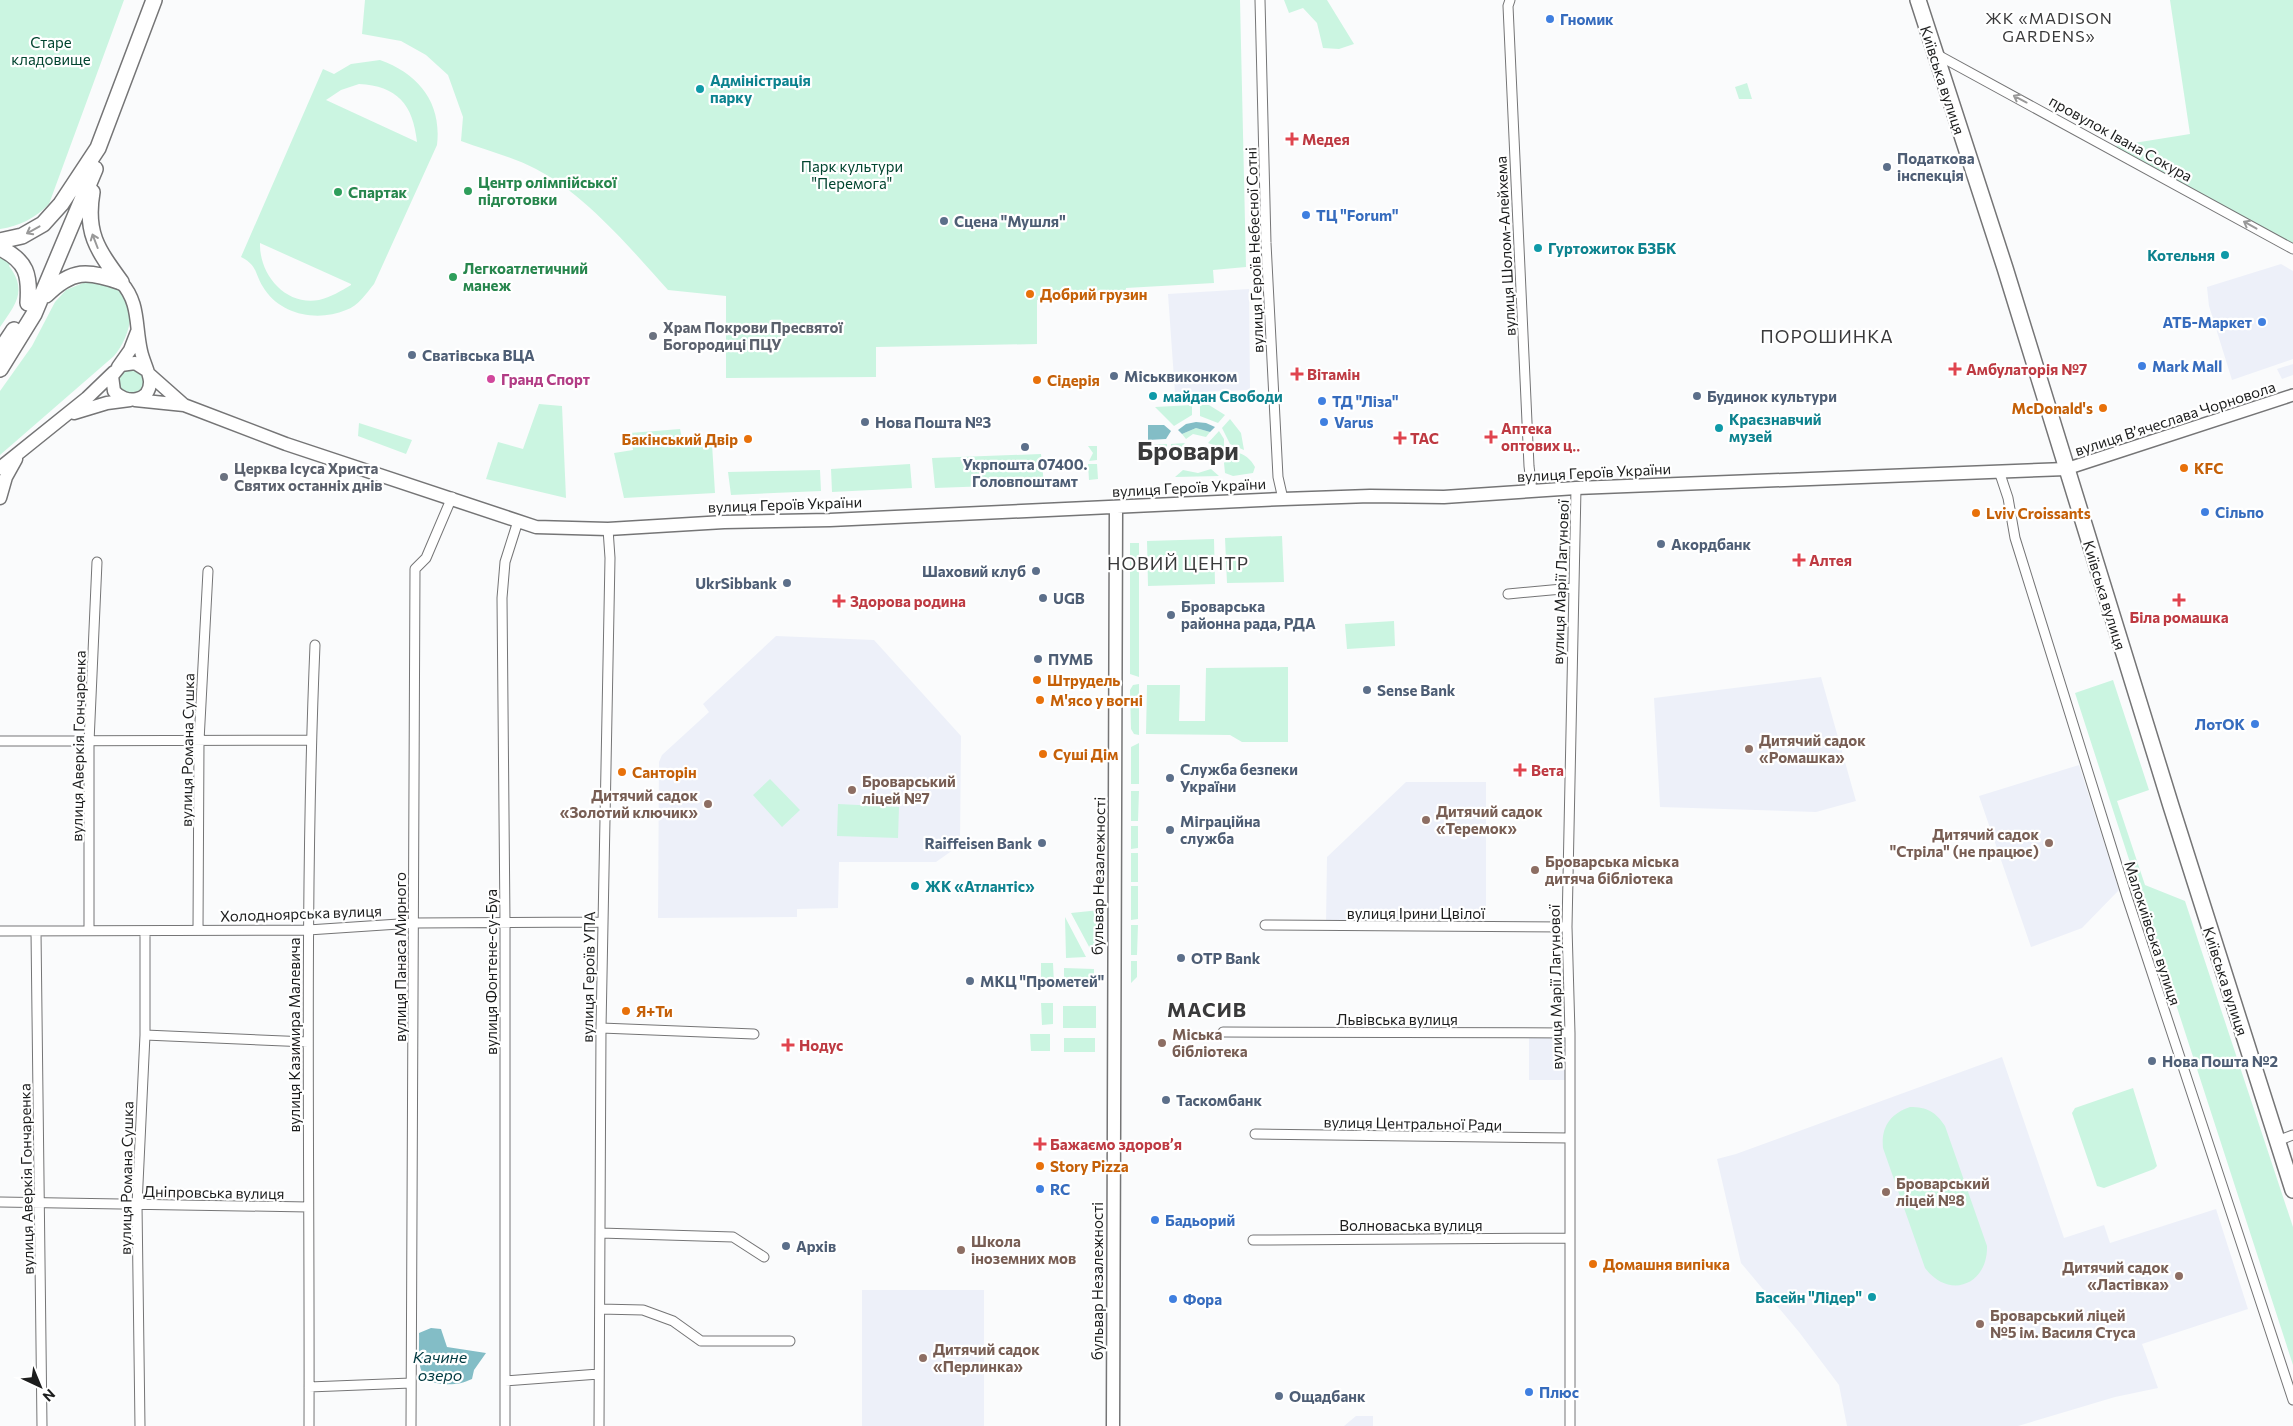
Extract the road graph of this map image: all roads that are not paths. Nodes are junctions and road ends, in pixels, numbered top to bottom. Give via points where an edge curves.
1 (154, 0) edge
2 (1260, 0) edge
3 (1510, 0) edge
4 (1918, 0) edge
5 (1935, 54) junction
6 (90, 168) junction
7 (0, 241) edge
8 (0, 248) edge
9 (2293, 249) edge
10 (121, 282) junction
11 (34, 303) junction
12 (138, 327) junction
13 (0, 351) edge
14 (0, 369) edge
15 (116, 370) junction
16 (148, 372) junction
17 (2293, 395) edge
18 (133, 400) junction
19 (184, 405) junction
20 (60, 419) junction
21 (20, 453) junction
22 (0, 468) edge
23 (2066, 469) junction
24 (1999, 471) junction
25 (1576, 488) junction
26 (1532, 491) junction
27 (452, 497) junction
28 (0, 498) edge
29 (1282, 499) junction
30 (1116, 507) junction
31 (518, 521) junction
32 (608, 529) junction
33 (97, 562) dead end
34 (208, 572) dead end
35 (1573, 588) junction
36 (1508, 594) dead end
37 (315, 645) dead end
38 (311, 740) junction
39 (0, 741) edge
40 (199, 741) junction
41 (90, 742) junction
42 (604, 922) junction
43 (414, 923) junction
44 (505, 923) junction
45 (1265, 925) dead end
46 (1567, 927) junction
47 (89, 930) junction
48 (198, 930) junction
49 (308, 930) junction
50 (0, 931) edge
51 (145, 931) junction
52 (36, 932) junction
53 (601, 1028) junction
54 (1223, 1032) dead end
55 (754, 1034) dead end
56 (1570, 1034) junction
57 (145, 1036) junction
58 (308, 1042) junction
59 (1255, 1134) dead end
60 (2293, 1135) edge
61 (1570, 1138) junction
62 (2276, 1141) junction
63 (2293, 1190) edge
64 (0, 1202) edge
65 (40, 1204) junction
66 (136, 1205) junction
67 (308, 1207) junction
68 (600, 1233) junction
69 (1570, 1238) junction
70 (1253, 1240) dead end
71 (764, 1257) dead end
72 (600, 1309) junction
73 (790, 1341) dead end
74 (599, 1374) junction
75 (505, 1381) junction
76 (411, 1384) junction
77 (309, 1387) junction
78 (2293, 1400) edge
79 (42, 1426) edge
80 (140, 1426) edge
81 (309, 1426) edge
82 (411, 1426) edge
83 (505, 1426) edge
84 (599, 1426) edge
85 (1113, 1426) edge
86 (1570, 1426) edge

1 - 6 main road
2 - 29 street, вулиця Героїв Небесної Сотні via 1266,243 1278,477
3 - 26 street, вулиця Шолом-Алейхема via 1520,304
4 - 5 main road, Київська вулиця
9 -> 5 street, провулок Івана Сокура
5 - 23 main road, Київська вулиця
6 -> 7 main road via 43,224 22,236
10 -> 6 main road via 95,244 90,226
6 - 11 main road
8 - 11 main road via 16,258 27,271
10 - 11 main road via 101,274 80,273 61,281
10 - 12 main road via 134,302
11 - 13 main road
11 - 14 main road via 22,337
12 - 15 main road via 130,350
12 - 16 main road via 141,353
15 - 16 main road via 125,363 135,362
15 - 18 main road via 112,381 114,391 121,398
15 - 20 main road
16 - 18 main road via 148,390
16 - 19 main road, вулиця Героїв України
17 - 23 street, вулиця Вʼячеслава Чорновола
18 - 19 main road, вулиця Героїв України
18 - 20 main road, вулиця Героїв України via 94,406
19 - 27 main road, вулиця Героїв України via 286,444
20 - 21 main road
21 - 22 main road
21 - 28 main road via 8,472
23 - 24 main road, вулиця Героїв України
23 - 62 main road, Київська вулиця
24 - 25 main road, вулиця Героїв України
24 - 78 street, Малокиївська вулиця via 2015,538 2124,888
25 - 26 main road, вулиця Героїв України
25 - 35 street, вулиця Марії Лагунової
26 - 29 main road, вулиця Героїв України via 1444,497
27 - 31 main road, вулиця Героїв України
27 - 43 street, вулиця Панаса Мирного via 426,558 415,569
29 - 30 main road, вулиця Героїв України
30 - 32 main road, вулиця Героїв України
30 - 85 main road, бульвар Незалежності
31 - 32 main road, вулиця Героїв України via 536,527
31 - 44 street, вулиця Фонтене-су-Буа via 505,562 502,598
32 - 42 street, вулиця Героїв УПА
33 - 41 street, вулиця Аверкія Гончаренка
34 - 40 street, вулиця Романа Сушка
35 - 36 street
35 - 46 street, вулиця Марії Лагунової
37 - 38 street, вулиця Казимира Малевича
38 - 40 street
38 - 49 street, вулиця Казимира Малевича
39 - 41 street
40 - 41 street
40 - 48 street, вулиця Романа Сушка
41 - 47 street, вулиця Аверкія Гончаренка
42 - 44 street, Холодноярська вулиця
42 - 53 street, вулиця Героїв УПА
43 - 44 street, Холодноярська вулиця
43 - 49 street, Холодноярська вулиця
43 - 76 street, вулиця Панаса Мирного
44 - 75 street, вулиця Фонтене-су-Буа
45 - 46 street, вулиця Ірини Цвілої
46 - 56 street, вулиця Марії Лагунової
47 - 51 street, Холодноярська вулиця
47 - 52 street, Холодноярська вулиця
48 - 49 street, Холодноярська вулиця
48 - 51 street, Холодноярська вулиця
49 - 58 street, вулиця Казимира Малевича
50 - 52 street, Холодноярська вулиця
51 - 57 street, вулиця Романа Сушка
52 - 65 street, вулиця Аверкія Гончаренка
53 - 55 street
53 - 68 street, вулиця Героїв УПА
54 - 56 street, Львівська вулиця
56 - 61 street, вулиця Марії Лагунової
57 - 58 street
57 - 66 street, вулиця Романа Сушка
58 - 67 street, вулиця Казимира Малевича
59 - 61 street, вулиця Центральної Ради
60 - 62 street
61 - 69 street, вулиця Марії Лагунової
62 - 63 main road, Київська вулиця
64 - 65 street, Дніпровська вулиця
65 - 66 street, Дніпровська вулиця
65 - 79 street, вулиця Аверкія Гончаренка
66 - 67 street, Дніпровська вулиця
66 - 80 street, вулиця Романа Сушка
67 - 77 street, вулиця Казимира Малевича
68 - 71 street via 733,1237
68 - 72 street, вулиця Героїв УПА
69 - 70 street, Волноваська вулиця
69 - 86 street, вулиця Марії Лагунової
72 - 73 street via 643,1310 673,1321 701,1341
72 - 74 street, вулиця Героїв УПА
74 - 75 street
74 - 84 street, вулиця Героїв УПА
75 - 83 street, вулиця Фонтене-су-Буа
76 - 77 street
76 - 82 street, вулиця Панаса Мирного
77 - 81 street, вулиця Казимира Малевича

